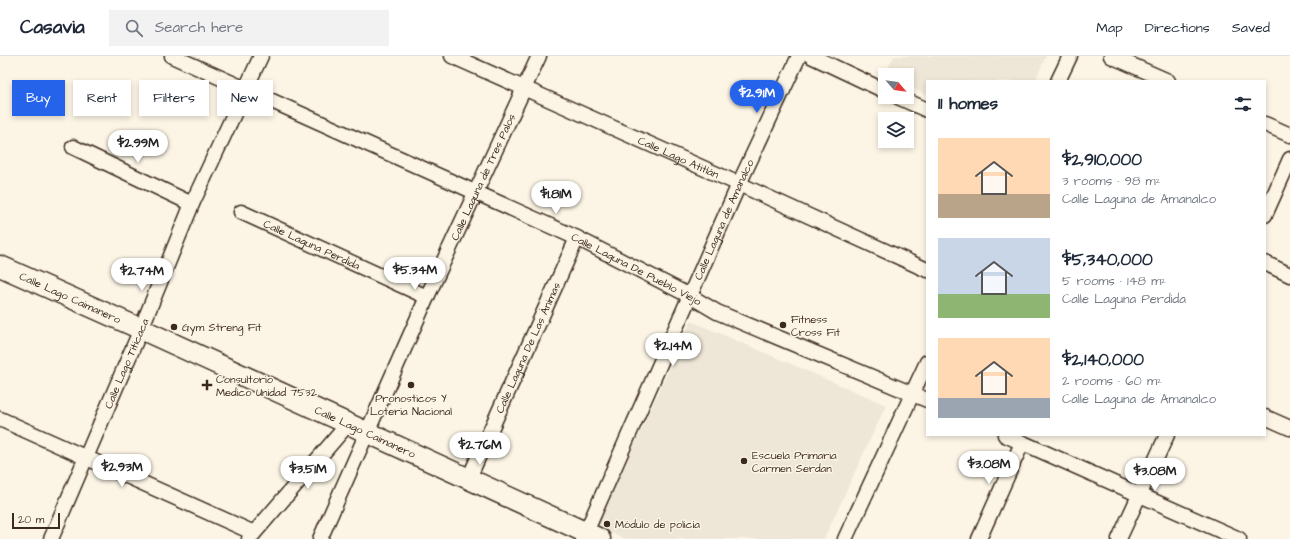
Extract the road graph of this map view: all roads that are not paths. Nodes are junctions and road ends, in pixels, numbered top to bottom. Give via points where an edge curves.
1 (172, 56) edge
2 (261, 56) edge
3 (452, 56) edge
4 (539, 56) edge
5 (799, 56) edge
6 (811, 56) edge
7 (1070, 56) edge
8 (1111, 56) edge
9 (223, 80) edge
10 (251, 80) edge
11 (1058, 80) edge
12 (1166, 80) edge
13 (524, 88) junction
14 (878, 88) edge
15 (273, 103) edge
16 (914, 104) edge
17 (926, 110) edge
18 (234, 116) edge
19 (1266, 124) edge
20 (1290, 135) edge
21 (73, 147) dead end
22 (1290, 159) edge
23 (739, 184) junction
24 (476, 193) junction
25 (192, 204) junction
26 (241, 212) dead end
27 (1266, 213) edge
28 (576, 238) junction
29 (1266, 263) edge
30 (0, 266) edge
31 (926, 270) edge
32 (1290, 275) edge
33 (690, 296) junction
34 (427, 297) junction
35 (141, 329) junction
36 (926, 364) edge
37 (912, 393) junction
38 (926, 400) edge
39 (1266, 417) edge
40 (0, 418) edge
41 (348, 424) junction
42 (1290, 428) edge
43 (366, 432) junction
44 (1007, 436) edge
45 (1167, 436) edge
46 (1022, 443) junction
47 (86, 458) junction
48 (469, 478) junction
49 (1140, 494) junction
50 (252, 536) edge
51 (589, 537) edge
52 (51, 539) edge
53 (320, 539) edge
54 (845, 539) edge
55 (978, 539) edge
56 (1119, 539) edge
57 (1239, 539) edge

1 - 9 street, Calle Laguna De Pueblo Viejo
2 - 10 street, Calle Lago Titicaca
3 - 13 street, Calle Lago Atitlán
4 - 13 street, Calle Laguna de Tres Palos
5 - 23 street, Calle Laguna de Amanalco
6 - 14 street
7 - 11 street
8 - 12 street
13 - 23 street, Calle Lago Atitlán
13 - 24 street, Calle Laguna de Tres Palos
15 - 24 street, Calle Laguna De Pueblo Viejo
16 - 17 street
18 - 25 street, Calle Lago Titicaca
19 - 20 street
21 - 25 street
22 - 27 street
23 - 31 street, Calle Lago Atitlán
23 - 33 street, Calle Laguna de Amanalco
24 - 28 street, Calle Laguna De Pueblo Viejo
24 - 34 street, Calle Laguna de Tres Palos
25 - 35 street, Calle Lago Titicaca
26 - 34 street, Calle Laguna Perdida
28 - 33 street, Calle Laguna De Pueblo Viejo
28 - 48 street, Calle Laguna De Las Ánimas
29 - 32 street
30 - 35 street, Calle Lago Caimanero
33 - 37 street, Calle Laguna De Pueblo Viejo via 717,312
33 - 51 street, Calle Laguna de Amanalco
34 - 43 street, Calle Laguna de Tres Palos
35 - 41 street, Calle Lago Caimanero
35 - 47 street, Calle Lago Titicaca
36 - 37 street
37 - 38 street, Calle Laguna De Pueblo Viejo
37 - 54 street
39 - 42 street
40 - 47 street
41 - 43 street, Calle Lago Caimanero
41 - 50 street
43 - 48 street, Calle Lago Caimanero
43 - 53 street, Calle Laguna de Tres Palos
44 - 46 street
45 - 49 street
46 - 49 street
46 - 55 street
47 - 50 street
47 - 52 street, Calle Lago Titicaca
48 - 51 street, Calle Lago Caimanero
49 - 56 street
49 - 57 street

